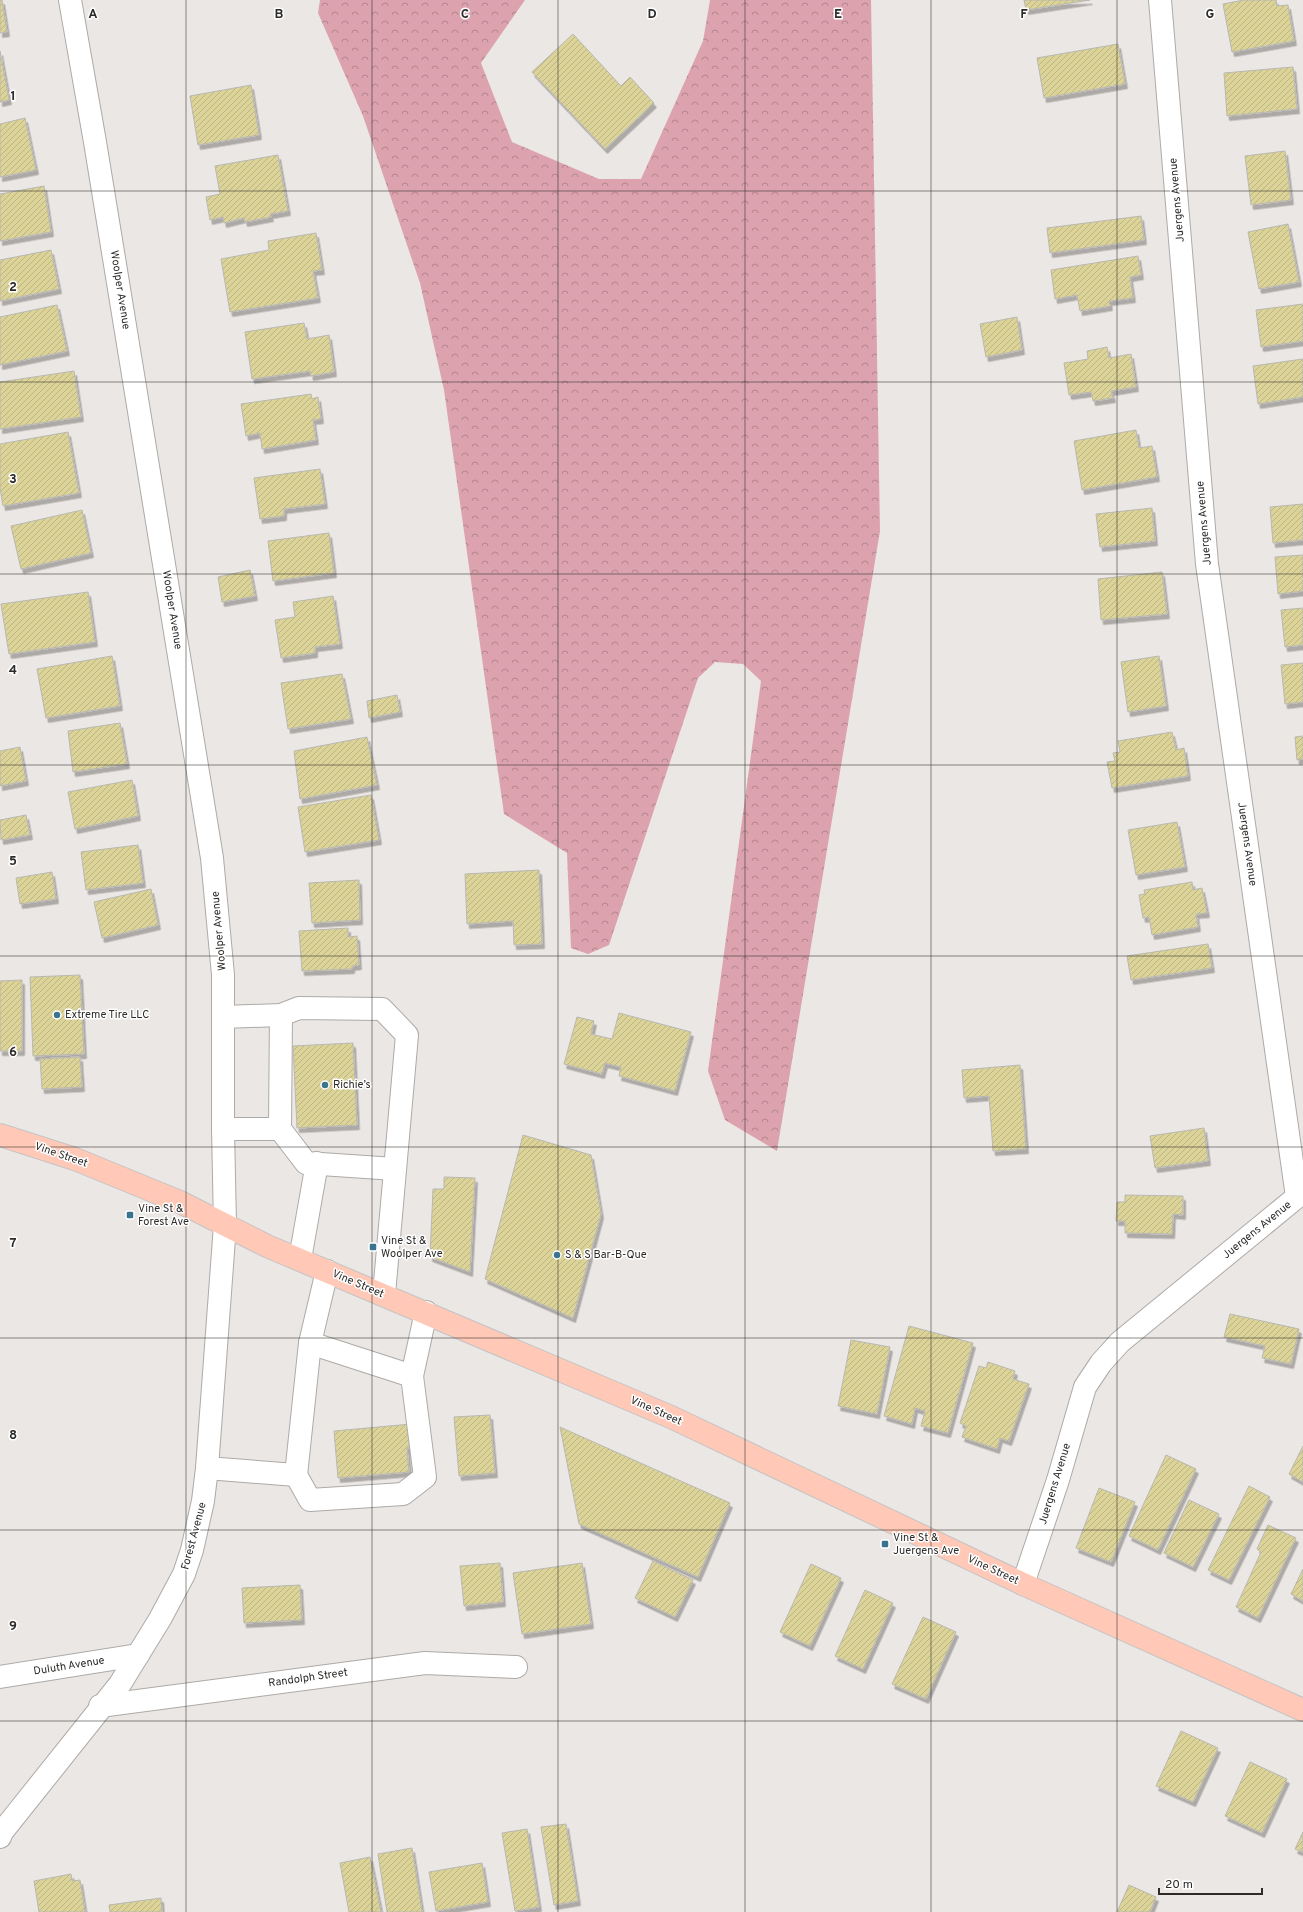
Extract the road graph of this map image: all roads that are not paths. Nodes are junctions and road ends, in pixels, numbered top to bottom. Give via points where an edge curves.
1 (70, 0) edge
2 (1160, 0) edge
3 (281, 1015) junction
4 (223, 1017) junction
5 (223, 1129) junction
6 (280, 1129) junction
7 (0, 1134) edge
8 (316, 1163) junction
9 (396, 1169) junction
10 (1300, 1197) edge
11 (225, 1225) junction
12 (300, 1259) junction
13 (328, 1271) junction
14 (384, 1294) junction
15 (426, 1312) junction
16 (310, 1343) junction
17 (412, 1376) junction
18 (207, 1468) junction
19 (296, 1475) junction
20 (1023, 1584) junction
21 (138, 1655) junction
22 (516, 1667) dead end
23 (0, 1677) edge
24 (100, 1706) junction
25 (1303, 1710) edge
26 (0, 1837) edge

1 - 4 street, Woolper Avenue via 212,858 223,975
2 - 10 street, Juergens Avenue via 1207,564
3 - 4 street
3 - 6 street
3 - 9 street via 299,1008 382,1009 407,1035
4 - 5 street, Woolper Avenue
5 - 6 street
5 - 11 street, Woolper Avenue
6 - 8 street via 306,1163
7 - 11 main road, Vine Street via 75,1159 180,1202
8 - 9 street
8 - 12 street
9 - 14 street
10 - 20 street, Juergens Avenue via 1120,1342 1101,1363 1084,1387 1058,1480
11 - 12 main road, Vine Street
11 - 18 street, Forest Avenue
12 - 13 main road, Vine Street
13 - 14 main road, Vine Street
13 - 16 street
14 - 15 main road, Vine Street
15 - 17 street
15 - 20 main road, Vine Street via 671,1417
16 - 17 street
16 - 19 street
17 - 19 street via 425,1477 403,1494 310,1500
18 - 19 street
18 - 21 street, Forest Avenue via 203,1501 184,1574
20 - 25 main road, Vine Street
21 - 23 street, Duluth Avenue
21 - 24 street, Forest Avenue via 120,1684
22 - 24 street, Randolph Street via 424,1663
24 - 26 street, Forest Avenue

